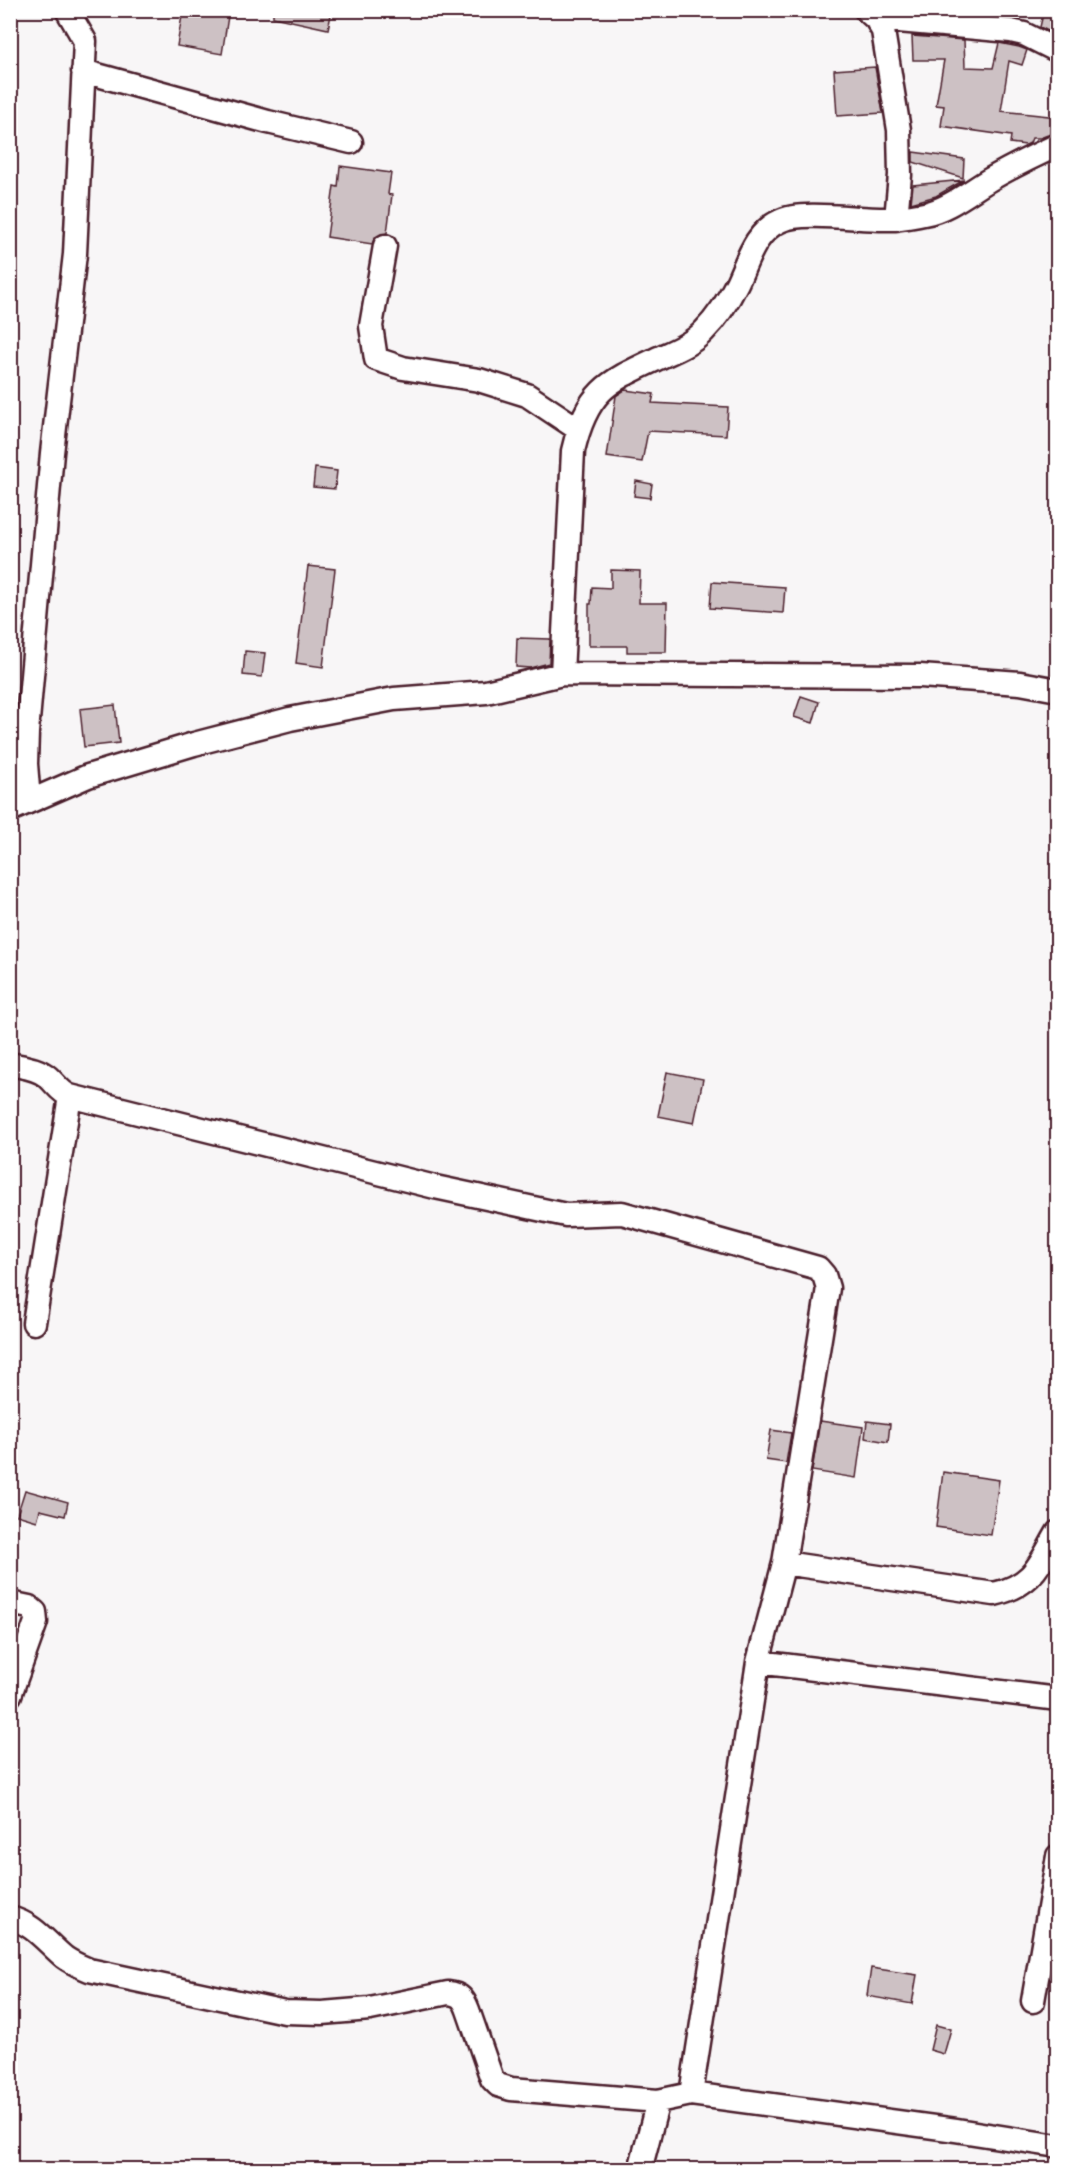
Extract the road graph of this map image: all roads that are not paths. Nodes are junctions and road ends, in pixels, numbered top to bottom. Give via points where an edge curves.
1 (62, 11) edge
2 (871, 15) edge
3 (1058, 51) edge
4 (83, 70) junction
5 (351, 142) dead end
6 (1058, 145) edge
7 (896, 219) junction
8 (385, 246) dead end
9 (578, 429) junction
10 (562, 674) junction
11 (1058, 690) edge
12 (20, 806) edge
13 (10, 1064) edge
14 (70, 1096) junction
15 (34, 1323) dead end
16 (1058, 1532) edge
17 (784, 1563) junction
18 (10, 1603) edge
19 (758, 1662) junction
20 (10, 1695) edge
21 (1058, 1699) edge
22 (1058, 1856) edge
23 (10, 1918) edge
24 (1033, 2001) dead end
25 (692, 2094) junction
26 (658, 2101) junction
27 (1058, 2146) edge
28 (640, 2169) edge

1 - 4 street via 85,41
2 - 3 street via 1011,31
2 - 7 street via 883,31 899,130
4 - 5 street
4 - 12 street via 75,254 52,453
6 - 7 street via 949,204
7 - 9 street via 799,216 780,220 754,245 713,322 677,350 619,376 599,392
8 - 9 street via 371,326 376,359 527,394
9 - 10 street via 573,451
10 - 11 street via 920,676 1020,683
10 - 12 street via 486,692 394,699 290,719 88,776
13 - 14 street via 47,1075
14 - 15 street
14 - 17 street via 435,1187 566,1215 622,1213 818,1268 828,1288
16 - 17 street via 1036,1570 1021,1585 994,1594
17 - 19 street
18 - 20 street via 29,1607 35,1612 36,1622
19 - 21 street
19 - 25 street
22 - 24 street
23 - 26 street via 28,1924 64,1956 89,1970 285,2012 370,2009 457,1993 464,1999 492,2079 498,2085
25 - 26 street
25 - 27 street
26 - 28 street

